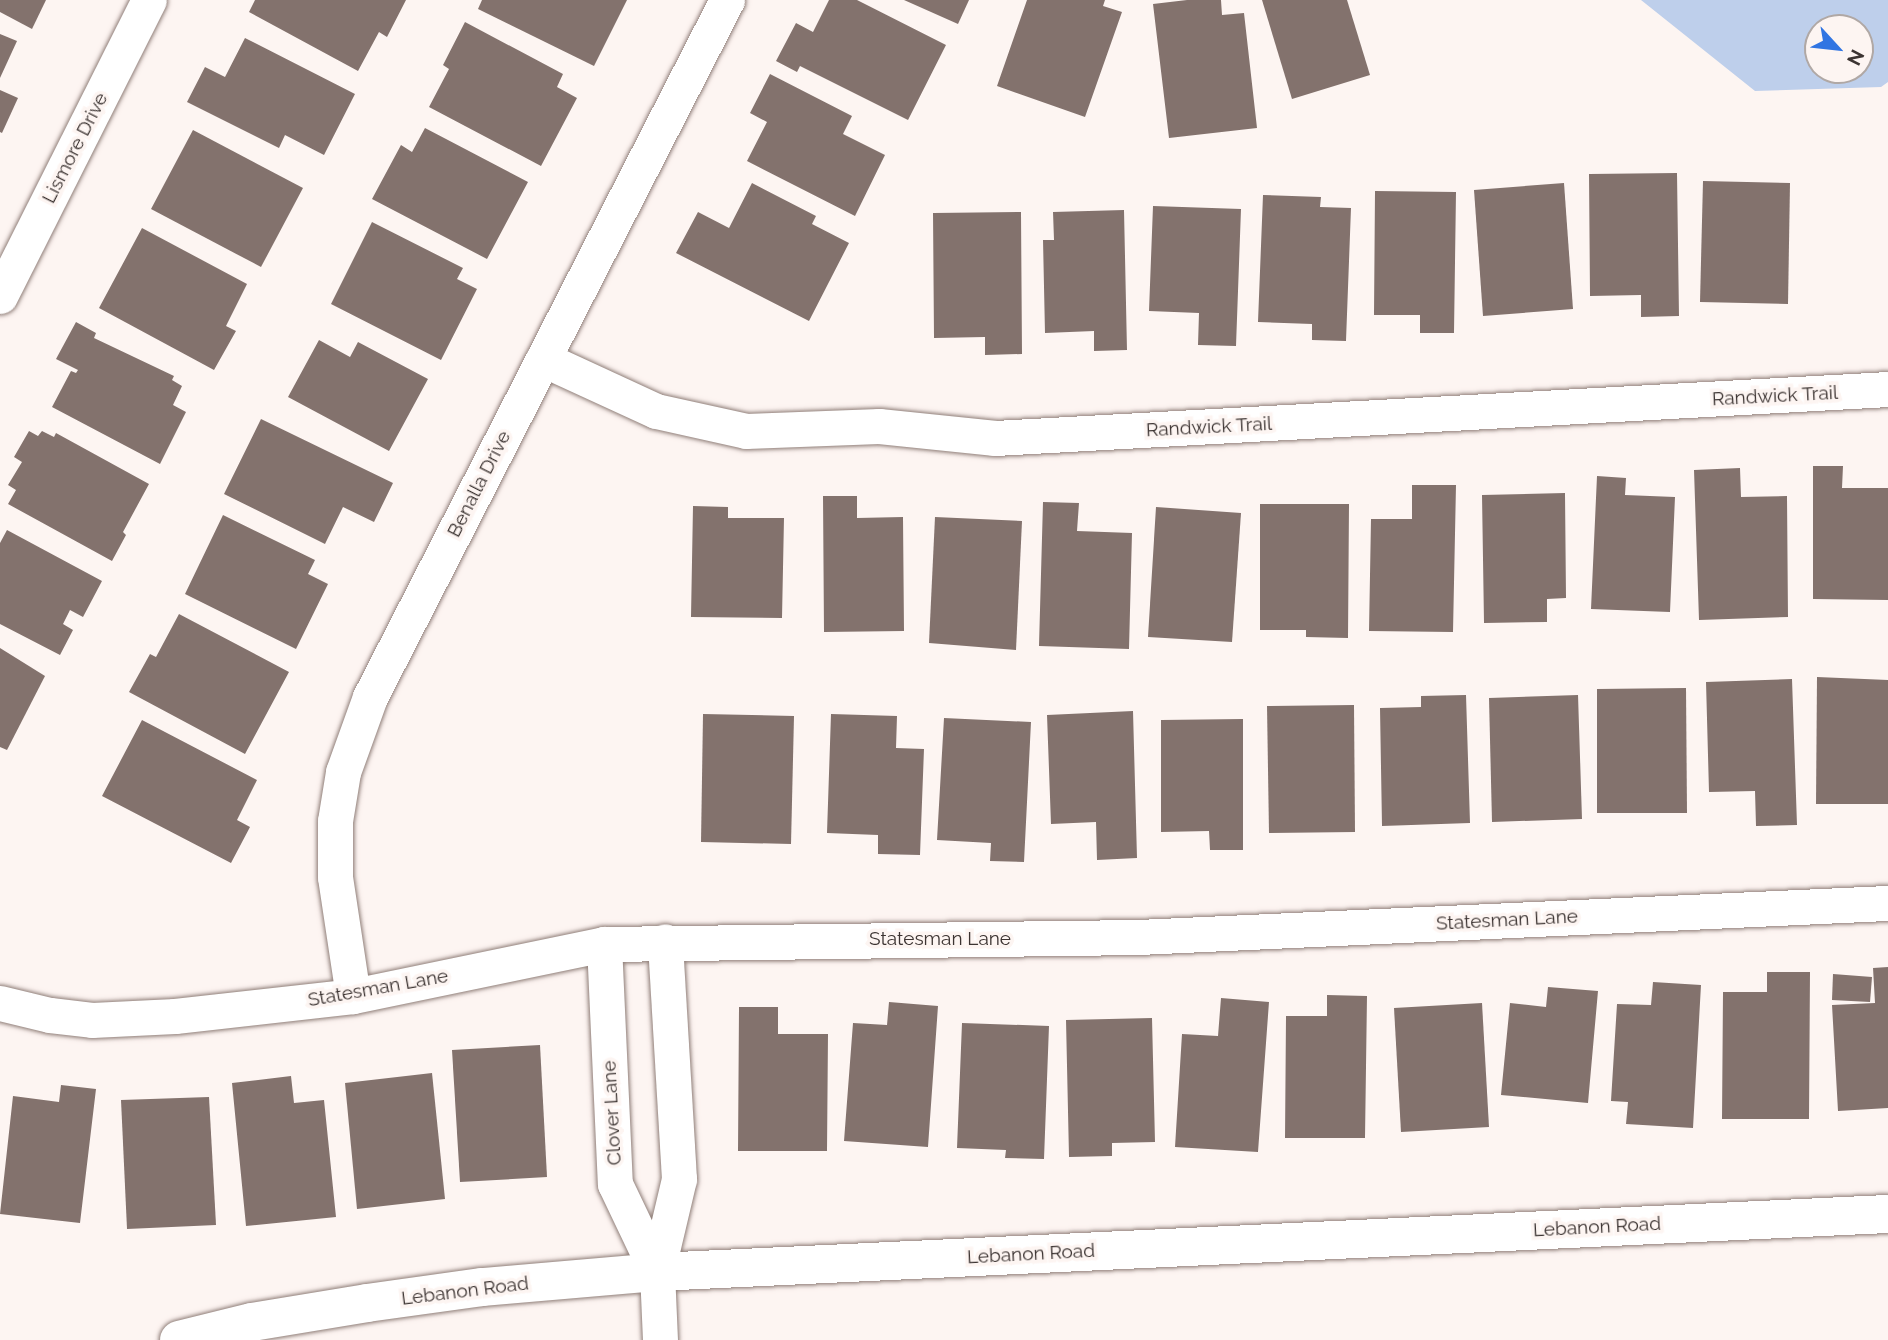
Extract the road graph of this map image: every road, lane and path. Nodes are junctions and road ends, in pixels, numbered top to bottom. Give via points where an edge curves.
1 (149, 0) edge
2 (727, 0) edge
3 (0, 296) edge
4 (543, 359) junction
5 (1888, 389) edge
6 (1888, 903) edge
7 (665, 941) junction
8 (604, 944) junction
9 (353, 996) junction
10 (0, 1003) edge
11 (1888, 1214) edge
12 (657, 1272) junction
13 (179, 1340) edge
14 (660, 1340) edge

1 - 3 street, Lismore Drive
2 - 4 street, Benalla Drive
4 - 5 street, Randwick Trail via 656,411 746,431 879,426 995,438
4 - 9 street, Benalla Drive via 370,697 343,772 335,821 335,877
6 - 7 street, Statesman Lane via 1138,937
7 - 8 street, Statesman Lane
7 - 12 street, Clover Lane via 679,1179
8 - 9 street, Statesman Lane
8 - 12 street, Clover Lane via 615,1184
9 - 10 street, Statesman Lane via 134,1020 50,1015
11 - 12 main road, Lebanon Road
12 - 13 main road, Lebanon Road via 483,1287 367,1303 252,1322
12 - 14 street, Clover Lane

